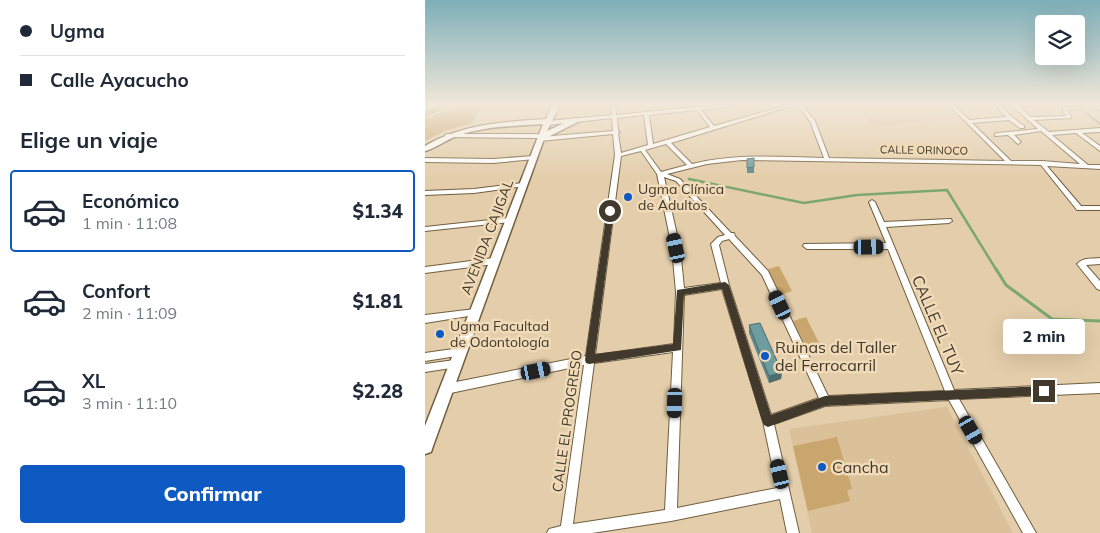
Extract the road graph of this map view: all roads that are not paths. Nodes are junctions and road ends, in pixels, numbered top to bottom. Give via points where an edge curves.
1 (455, 130) edge
2 (476, 130) edge
3 (530, 130) edge
4 (543, 130) edge
5 (555, 130) edge
6 (648, 130) edge
7 (705, 130) edge
8 (816, 130) edge
9 (976, 130) edge
10 (1039, 130) dead end
11 (1043, 130) edge
12 (1100, 130) edge
13 (1076, 131) junction
14 (617, 132) joint
15 (1010, 134) junction
16 (1048, 134) junction
17 (997, 135) dead end
18 (447, 136) junction
19 (540, 137) junction
20 (1018, 142) dead end
21 (668, 143) junction
22 (425, 144) edge
23 (651, 146) junction
24 (425, 149) edge
25 (642, 149) junction
26 (1100, 149) edge
27 (618, 155) junction
28 (533, 158) junction
29 (827, 159) junction
30 (425, 160) edge
31 (1009, 162) junction
32 (1042, 163) junction
33 (690, 166) junction
34 (1087, 167) junction
35 (1100, 168) edge
36 (660, 174) junction
37 (523, 185) junction
38 (425, 193) edge
39 (871, 202) dead end
40 (1100, 208) edge
41 (509, 220) junction
42 (949, 221) dead end
43 (881, 225) junction
44 (425, 229) edge
45 (731, 235) junction
46 (807, 246) dead end
47 (889, 246) junction
48 (494, 260) junction
49 (1100, 260) edge
50 (425, 270) edge
51 (725, 285) junction
52 (1100, 287) edge
53 (680, 292) junction
54 (475, 312) junction
55 (425, 319) edge
56 (678, 347) junction
57 (460, 352) junction
58 (425, 357) edge
59 (589, 360) junction
60 (455, 364) junction
61 (425, 368) edge
62 (1100, 388) edge
63 (446, 389) junction
64 (952, 396) junction
65 (825, 401) junction
66 (437, 412) junction
67 (768, 421) junction
68 (425, 437) edge
69 (425, 446) edge
70 (784, 492) junction
71 (671, 515) junction
72 (566, 532) edge
73 (553, 533) edge
74 (793, 533) edge
75 (1030, 533) edge

1 - 22 main road
2 - 18 main road
3 - 19 main road
4 - 19 main road, AVENIDA CAJIGAL
5 - 19 main road
6 - 23 street
7 - 21 street
8 - 29 street
9 - 31 street
10 - 15 street
11 - 16 street
12 - 13 street
13 - 16 street
13 - 26 street
14 - 19 street
14 - 27 street, CALLE EL PROGRESO
15 - 17 street
15 - 20 street
16 - 34 street
18 - 19 street
18 - 24 main road
19 - 28 main road, AVENIDA CAJIGAL
21 - 23 street
21 - 33 street
23 - 25 street
25 - 27 street
25 - 36 street
27 - 59 street, CALLE EL PROGRESO
28 - 30 street
28 - 37 main road, AVENIDA CAJIGAL
29 - 31 street, CALLE ORINOCO
29 - 33 street, CALLE ORINOCO via 742,158
31 - 32 street, CALLE ORINOCO
32 - 34 street, CALLE ORINOCO
32 - 40 street via 1079,208
33 - 36 street, CALLE ORINOCO
34 - 35 street, CALLE ORINOCO
36 - 45 street via 678,180
36 - 53 street via 676,248
37 - 38 street
37 - 41 main road, AVENIDA CAJIGAL
39 - 43 street, CALLE EL TUY
41 - 44 street
41 - 48 main road, AVENIDA CAJIGAL
42 - 43 street
43 - 47 street, CALLE EL TUY
45 - 51 street via 715,244
45 - 65 street via 765,273
46 - 47 street
47 - 64 street, CALLE EL TUY
48 - 50 street
48 - 54 main road, AVENIDA CAJIGAL
49 - 52 street via 1081,264
51 - 53 street
51 - 67 street
53 - 56 street
54 - 55 street
54 - 57 main road, AVENIDA CAJIGAL
56 - 59 street
56 - 71 street
57 - 58 street
57 - 60 main road, AVENIDA CAJIGAL
59 - 63 street
59 - 72 street, CALLE EL PROGRESO
60 - 61 street
60 - 63 main road, AVENIDA CAJIGAL
62 - 64 street
63 - 66 main road, AVENIDA CAJIGAL
64 - 65 street
64 - 75 street, CALLE EL TUY
65 - 67 street
66 - 68 main road
66 - 69 main road, AVENIDA CAJIGAL
67 - 70 street
70 - 71 street
70 - 74 street
71 - 72 street
72 - 73 street

